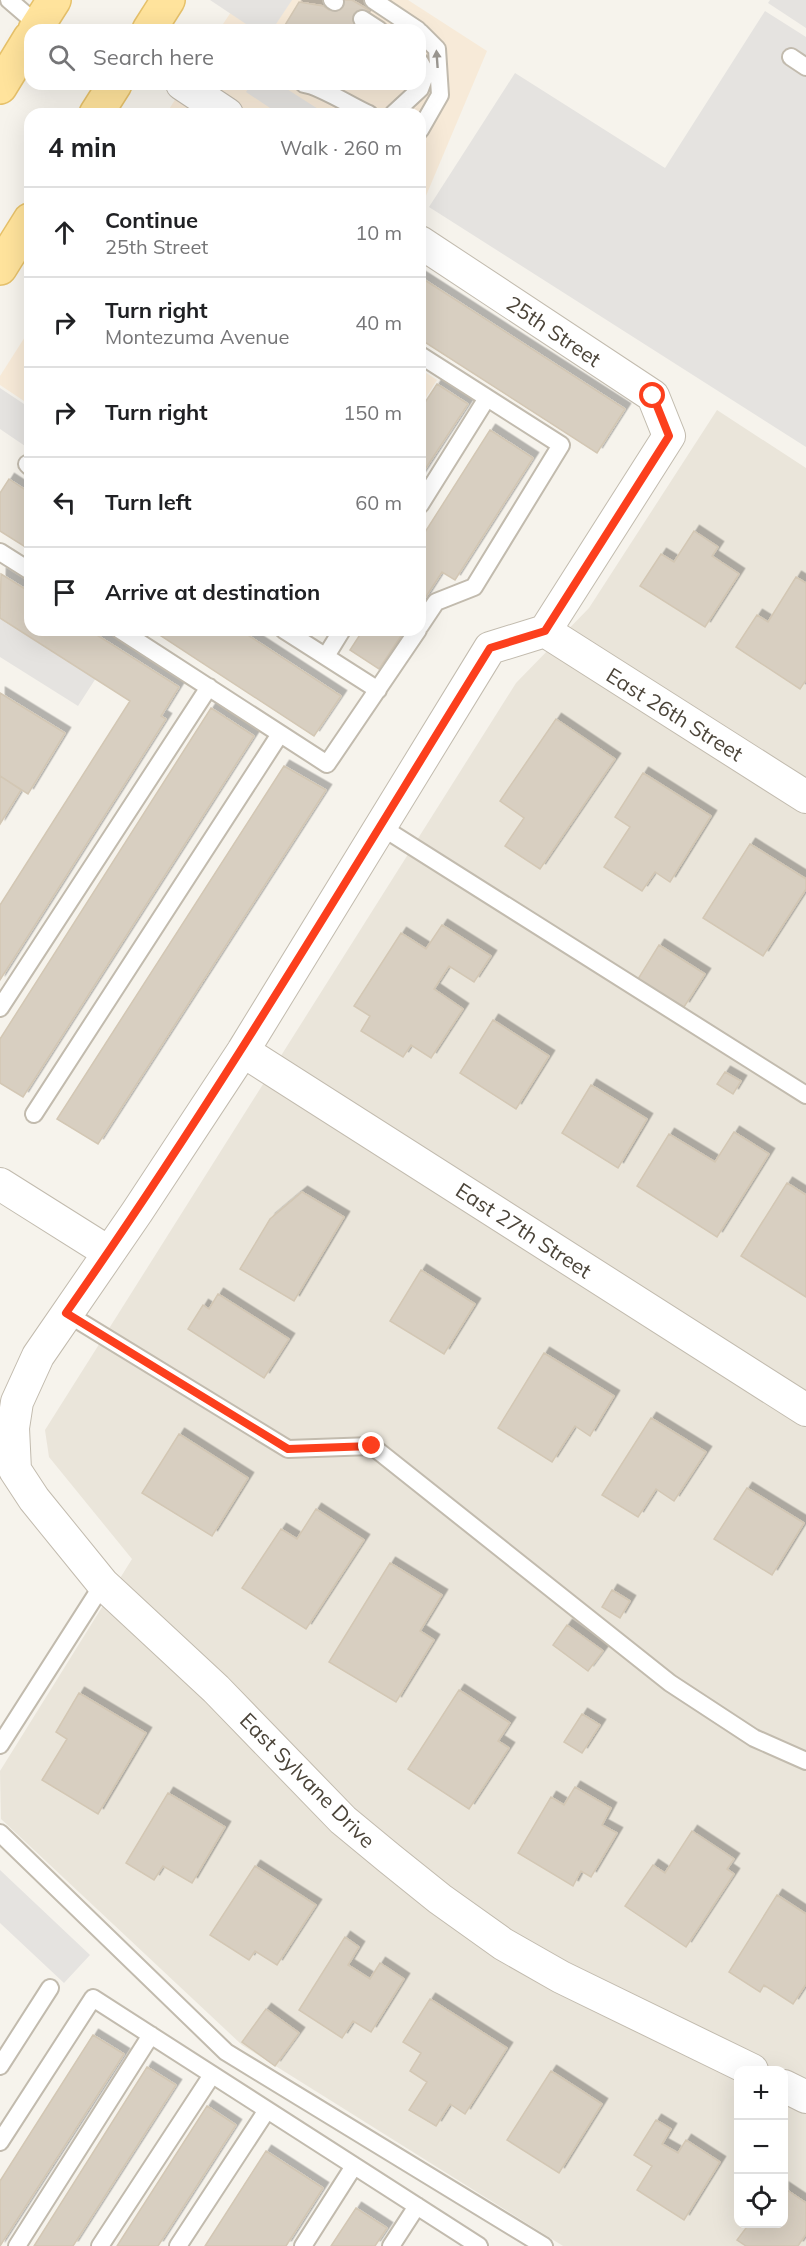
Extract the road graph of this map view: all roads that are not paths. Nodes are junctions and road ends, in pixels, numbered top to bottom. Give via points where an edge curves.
1 (9, 0) edge
2 (168, 0) edge
3 (373, 0) edge
4 (362, 20) dead end
5 (39, 23) edge
6 (152, 24) edge
7 (369, 24) edge
8 (409, 24) edge
9 (426, 38) edge
10 (24, 48) edge
11 (791, 57) dead end
12 (806, 67) edge
13 (0, 87) edge
14 (111, 90) edge
15 (191, 90) edge
16 (322, 90) edge
17 (419, 90) edge
18 (100, 108) edge
19 (217, 108) edge
20 (355, 108) edge
21 (399, 108) edge
22 (426, 120) edge
23 (24, 230) edge
24 (426, 246) edge
25 (0, 268) edge
26 (426, 359) edge
27 (487, 398) junction
28 (426, 495) edge
29 (0, 552) edge
30 (24, 567) edge
31 (426, 617) edge
32 (545, 631) junction
33 (129, 636) edge
34 (293, 636) edge
35 (338, 636) edge
36 (413, 636) edge
37 (326, 657) junction
38 (208, 687) junction
39 (378, 690) junction
40 (280, 734) junction
41 (806, 797) edge
42 (380, 826) junction
43 (0, 1008) edge
44 (243, 1051) junction
45 (806, 1095) edge
46 (34, 1114) dead end
47 (0, 1184) edge
48 (108, 1252) junction
49 (66, 1313) junction
50 (806, 1410) edge
51 (103, 1584) junction
52 (0, 1745) edge
53 (806, 1761) edge
54 (0, 1833) edge
55 (50, 1988) dead end
56 (151, 2035) junction
57 (0, 2066) edge
58 (744, 2066) edge
59 (212, 2075) junction
60 (788, 2088) edge
61 (806, 2097) edge
62 (267, 2110) junction
63 (0, 2142) edge
64 (354, 2166) junction
65 (417, 2206) junction
66 (476, 2245) edge
67 (17, 2246) edge
68 (100, 2246) edge
69 (178, 2246) edge
70 (303, 2246) edge
71 (391, 2246) edge
72 (544, 2246) edge

1 - 5 lane
2 - 6 main road
3 - 8 lane
4 - 7 lane
22 -> 9 lane via 440,95 437,49
10 - 13 main road
11 - 12 lane
14 - 18 main road
15 - 19 street
16 - 20 lane
17 - 21 lane
23 - 25 main road
24 - 32 street, 25th Street via 653,396 669,436
26 - 27 lane
27 - 28 lane
27 - 31 lane via 561,445 474,587 436,602
29 - 30 lane
32 - 41 street, East 26th Street
32 - 42 street, East Sylvane Drive via 490,648
33 - 38 lane
34 - 37 lane
35 - 37 lane
36 - 39 lane
37 - 39 lane
38 - 40 lane
38 - 43 lane
39 - 40 lane via 327,764
40 - 46 lane
42 - 44 street, East Sylvane Drive
42 - 45 lane
44 - 48 street, East Sylvane Drive
44 - 50 street, East 27th Street
47 - 48 street
48 - 49 street, East Sylvane Drive
49 - 51 street, East Sylvane Drive via 34,1363 18,1400 13,1428 15,1470
49 - 53 lane via 288,1449 372,1446 670,1683 754,1738
51 - 52 lane
51 - 58 street, East Sylvane Drive via 216,1689 343,1820 440,1899 503,1944 561,1977
54 - 72 lane via 226,2052
55 - 57 lane
56 - 59 lane
56 - 63 lane via 93,1998
56 - 67 lane
59 - 62 lane
59 - 68 lane
60 - 61 street
62 - 64 lane
62 - 69 lane
64 - 65 lane
64 - 70 lane
65 - 66 lane
65 - 71 lane

